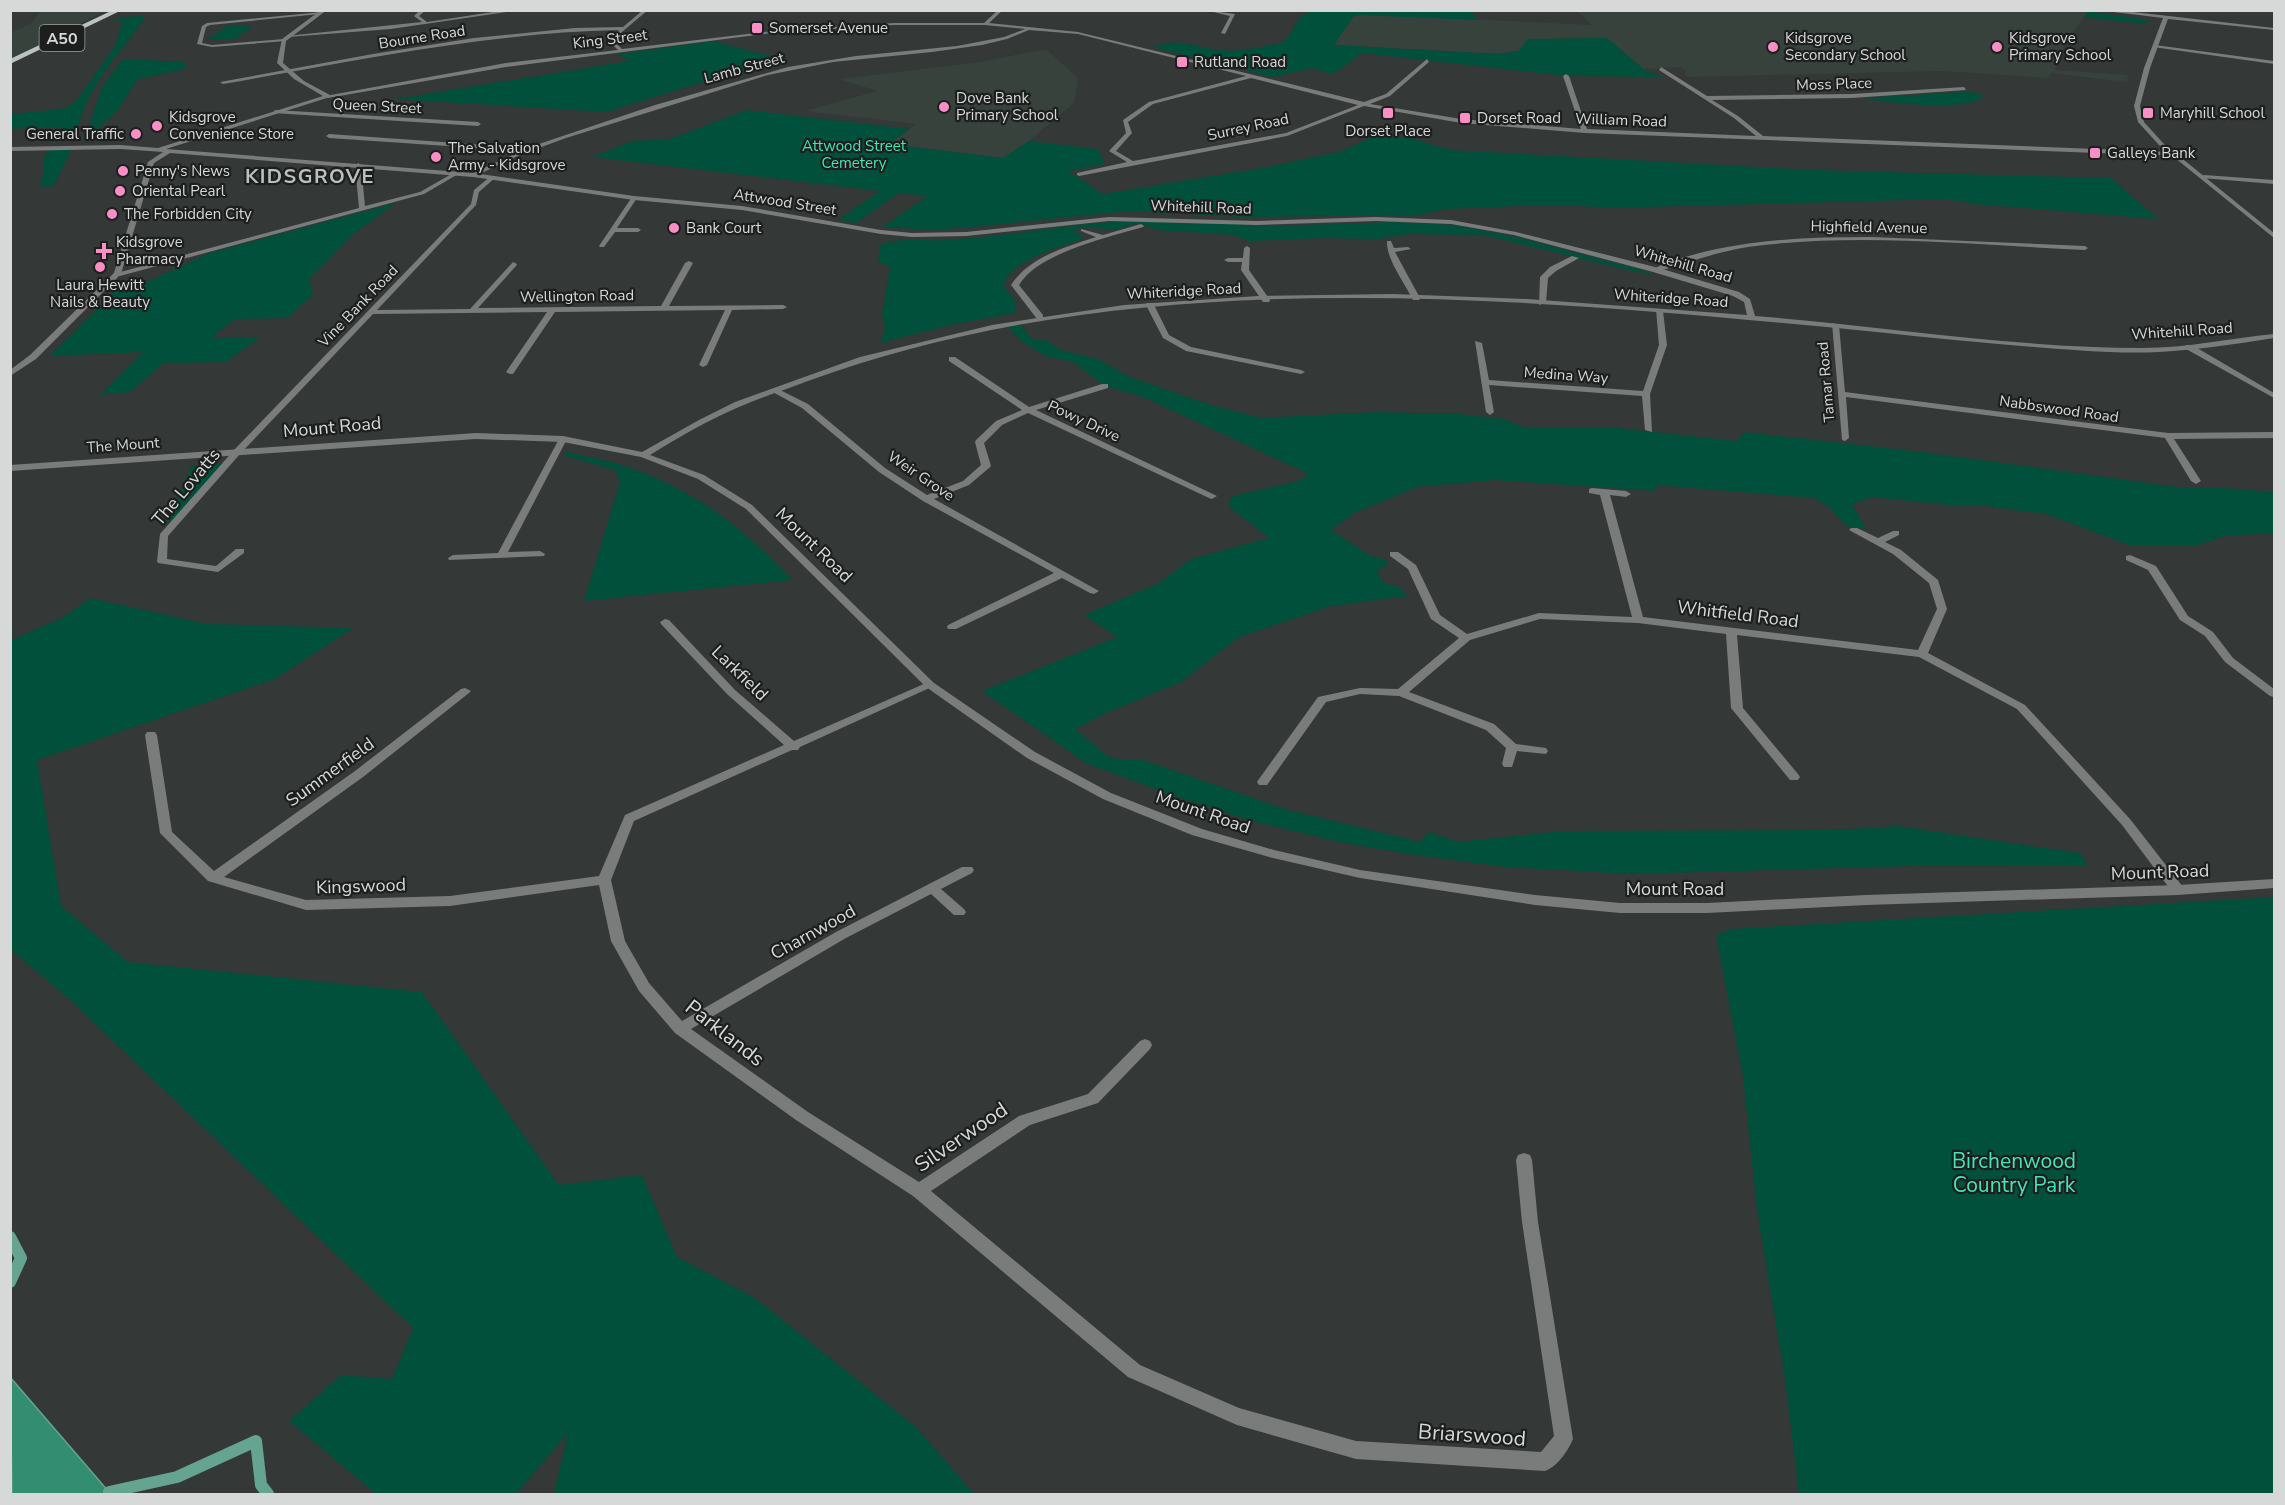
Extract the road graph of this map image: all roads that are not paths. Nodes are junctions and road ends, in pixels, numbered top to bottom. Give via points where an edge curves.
1 (424, 10) edge
2 (519, 10) edge
3 (646, 10) edge
4 (1001, 10) edge
5 (1207, 10) edge
6 (2099, 10) edge
7 (1231, 11) edge
8 (2107, 11) edge
9 (116, 12) edge
10 (322, 12) edge
11 (2166, 17) junction
12 (426, 23) junction
13 (985, 24) junction
14 (625, 28) junction
15 (1031, 28) junction
16 (2274, 28) edge
17 (1078, 33) joint
18 (1223, 33) dead end
19 (286, 38) junction
20 (2155, 46) junction
21 (620, 49) junction
22 (1427, 61) dead end
23 (10, 62) edge
24 (2274, 63) edge
25 (1661, 69) dead end
26 (287, 72) junction
27 (1566, 76) dead end
28 (1250, 77) junction
29 (219, 84) dead end
30 (1964, 89) dead end
31 (328, 96) junction
32 (1705, 98) junction
33 (1367, 105) junction
34 (275, 112) junction
35 (478, 124) dead end
36 (1585, 131) junction
37 (329, 136) dead end
38 (1761, 137) junction
39 (10, 149) edge
40 (527, 149) junction
41 (156, 150) junction
42 (168, 151) junction
43 (2174, 154) junction
44 (1132, 163) junction
45 (358, 165) junction
46 (457, 173) junction
47 (473, 174) junction
48 (1078, 174) dead end
49 (493, 177) junction
50 (2204, 177) junction
51 (2274, 182) edge
52 (634, 198) junction
53 (362, 210) junction
54 (1109, 219) joint
55 (1141, 226) dead end
56 (613, 230) junction
57 (638, 230) dead end
58 (1083, 230) dead end
59 (2274, 236) edge
60 (1105, 237) junction
61 (602, 246) dead end
62 (1247, 248) dead end
63 (2085, 248) dead end
64 (1408, 249) dead end
65 (1575, 258) dead end
66 (1228, 260) dead end
67 (1246, 260) junction
68 (689, 263) dead end
69 (513, 264) dead end
70 (1656, 270) junction
71 (117, 274) junction
72 (1416, 298) junction
73 (1266, 300) junction
74 (1542, 303) junction
75 (1150, 305) junction
76 (730, 307) junction
77 (783, 307) dead end
78 (664, 308) junction
79 (553, 309) junction
80 (472, 310) junction
81 (1659, 311) junction
82 (371, 312) junction
83 (1040, 317) junction
84 (1752, 318) junction
85 (1835, 325) junction
86 (2274, 336) edge
87 (1478, 343) dead end
88 (2189, 347) junction
89 (952, 359) dead end
90 (704, 365) dead end
91 (510, 372) dead end
92 (1301, 372) dead end
93 (10, 374) edge
94 (1484, 382) junction
95 (1105, 386) dead end
96 (2262, 388) junction
97 (2274, 388) edge
98 (773, 390) junction
99 (1646, 394) junction
100 (1841, 394) junction
101 (2274, 396) edge
102 (1028, 410) junction
103 (1490, 412) dead end
104 (1649, 430) dead end
105 (2274, 435) edge
106 (2168, 436) junction
107 (1845, 438) dead end
108 (563, 439) junction
109 (237, 452) junction
110 (643, 455) junction
111 (10, 468) edge
112 (2196, 481) dead end
113 (1592, 491) dead end
114 (1604, 492) junction
115 (1626, 494) dead end
116 (1212, 496) dead end
117 (926, 499) junction
118 (1854, 530) dead end
119 (1896, 532) dead end
120 (1878, 542) junction
121 (240, 551) dead end
122 (540, 554) dead end
123 (1394, 554) dead end
124 (501, 556) junction
125 (453, 558) dead end
126 (2130, 558) dead end
127 (1061, 574) junction
128 (1094, 591) dead end
129 (1638, 620) junction
130 (664, 622) dead end
131 (952, 627) dead end
132 (1731, 632) junction
133 (1466, 638) junction
134 (1922, 654) junction
135 (930, 685) junction
136 (465, 691) dead end
137 (1401, 693) junction
138 (2274, 694) edge
139 (151, 735) dead end
140 (794, 747) junction
141 (1512, 747) junction
142 (1542, 751) dead end
143 (1508, 764) dead end
144 (1794, 777) dead end
145 (1263, 782) dead end
146 (966, 870) dead end
147 (213, 878) junction
148 (604, 880) junction
149 (2274, 884) edge
150 (932, 888) junction
151 (2178, 890) junction
152 (959, 912) dead end
153 (680, 1029) junction
154 (1145, 1045) dead end
155 (1524, 1160) dead end
156 (919, 1191) junction
157 (1134, 1371) joint

1 - 12 street via 416,16
2 - 12 street
3 - 14 street
4 - 13 street
5 - 7 street
6 - 8 street
7 - 18 street via 1233,15
8 - 11 street
9 - 23 main road, A50
10 - 19 street
10 - 19 street via 209,24 204,26 199,44
11 - 16 street
11 - 20 street
12 - 19 street
13 - 15 street, King Street
13 - 21 street, King Street via 822,27
14 - 21 street via 613,37 612,42
14 - 26 street, Bourne Road via 504,37
15 - 17 street, King Street
15 - 40 street, Lamb Street via 956,47 793,67
17 - 28 street, William Road
19 - 26 street via 280,63
20 - 24 street
20 - 43 street via 2137,106 2141,122
21 - 31 street, King Street
22 - 33 street via 1388,95
25 - 32 street
26 - 29 street, Bourne Road
26 - 31 street
27 - 36 street
28 - 33 street, William Road
28 - 44 street via 1151,104 1125,122 1129,133 1112,152
30 - 32 street, Moss Place via 1852,96
31 - 34 street, King Street
32 - 38 street
33 - 36 street, William Road via 1461,121
33 - 44 street, Surrey Road via 1287,134
34 - 35 street, Queen Street
34 - 41 street, King Street
36 - 38 street, William Road
37 - 40 street
38 - 43 street, William Road
39 - 41 street, Attwood Street via 85,146
40 - 47 street, Lamb Street
41 - 42 street, Attwood Street
42 - 45 street, Attwood Street
42 - 71 street via 151,162
43 - 50 street
44 - 48 street, Surrey Road
45 - 46 street, Attwood Street
45 - 53 street
46 - 47 street, Attwood Street
46 - 53 street via 429,191
47 - 49 street, Attwood Street
49 - 52 street, Attwood Street
49 - 82 street, Vine Bank Road via 476,192 474,204
50 - 51 street
50 - 59 street
52 - 54 street, Attwood Street via 742,208 904,235 966,234
52 - 56 street
53 - 71 street
54 - 70 street, Whitehill Road via 1451,222 1514,233
55 - 60 street
56 - 57 street
56 - 61 street
58 - 60 street
60 - 83 street via 1047,258 1017,278 1015,285
62 - 67 street
63 - 70 street, Highfield Avenue via 1824,238 1746,244 1687,257
64 - 72 street via 1390,246 1392,259
65 - 74 street via 1544,277
66 - 67 street
67 - 73 street via 1245,270
68 - 78 street
69 - 80 street
70 - 84 street, Whitehill Road via 1736,294 1747,301
71 - 93 street via 33,357
72 - 73 street, Whiteridge Road
72 - 74 street, Whiteridge Road
73 - 75 street, Whiteridge Road
74 - 81 street, Whiteridge Road
75 - 83 street, Whiteridge Road
75 - 92 street via 1166,336 1189,349 1275,371
76 - 77 street, Wellington Road
76 - 78 street, Wellington Road
76 - 90 street
78 - 79 street, Wellington Road
79 - 80 street, Wellington Road
79 - 91 street
80 - 82 street, Wellington Road
81 - 84 street, Whiteridge Road
81 - 99 street via 1663,345
82 - 109 street, Vine Bank Road
83 - 98 street, Whiteridge Road via 905,346
84 - 85 street, Whitehill Road
85 - 88 street, Whitehill Road via 2068,347
85 - 100 street, Tamar Road
86 - 88 street, Whitehill Road
87 - 94 street
88 - 96 street
89 - 102 street, Powy Drive
94 - 99 street, Medina Way
94 - 103 street
95 - 102 street
96 - 97 street
96 - 101 street
98 - 110 street, Whiteridge Road via 704,420
98 - 117 street, Weir Grove via 805,406 882,470
99 - 104 street
100 - 106 street, Nabbswood Road
100 - 107 street, Tamar Road
102 - 116 street, Powy Drive
102 - 117 street via 999,423 979,442 986,465 966,483
105 - 106 street, Nabbswood Road
106 - 112 street
108 - 109 street, Mount Road via 476,436
108 - 110 street, Mount Road
108 - 124 street
109 - 111 street, The Mount
109 - 121 street, The Lovatts via 164,536 162,561 218,569
110 - 135 street, Mount Road via 701,477 749,507
113 - 114 street
114 - 115 street
114 - 129 street
117 - 127 street, Weir Grove
118 - 120 street
119 - 120 street
120 - 134 street via 1934,582 1942,609
122 - 124 street
123 - 133 street via 1412,567 1435,617
124 - 125 street
126 - 138 street via 2152,568 2184,618 2209,634 2229,660
127 - 128 street, Weir Grove
127 - 131 street
129 - 132 street, Whitfield Road
129 - 133 street, Whitfield Road via 1539,616
130 - 140 street, Larkfield via 731,692
132 - 134 street, Whitfield Road
132 - 144 street via 1737,708
133 - 137 street, Whitfield Road
134 - 151 street, Whitfield Road via 2021,706 2126,822
135 - 140 street
135 - 151 street, Mount Road via 1031,755 1107,796 1197,832 1360,874 1535,900 1620,908
136 - 147 street, Summerfield via 359,774
137 - 141 street via 1490,727
137 - 145 street via 1360,691 1322,699
139 - 147 street, Kingswood via 166,833
140 - 148 street via 629,818
141 - 142 street
141 - 143 street
146 - 150 street, Charnwood
147 - 148 street, Kingswood via 306,905 450,901
148 - 153 street, Parklands via 618,941 644,987
149 - 151 street, Mount Road
150 - 152 street
150 - 153 street, Charnwood via 841,934
153 - 156 street, Parklands via 802,1116
154 - 156 street, Silverwood via 1093,1099 1025,1120
155 - 157 street, Briarswood via 1564,1439 1545,1462 1356,1450 1237,1416
156 - 157 street, Parklands

